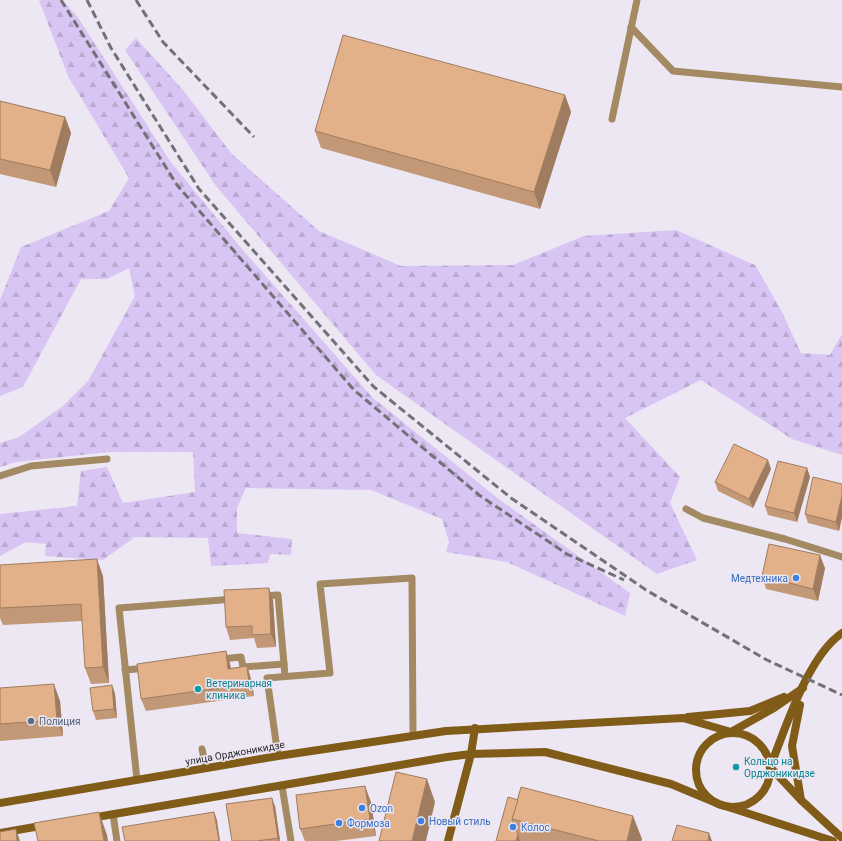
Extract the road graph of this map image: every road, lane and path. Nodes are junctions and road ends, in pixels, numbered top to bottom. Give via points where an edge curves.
1 (636, 0) edge
2 (631, 27) junction
3 (842, 87) edge
4 (612, 118) dead end
5 (107, 459) dead end
6 (0, 476) edge
7 (686, 508) dead end
8 (842, 557) edge
9 (256, 597) edge
10 (240, 598) edge
11 (842, 633) edge
12 (210, 660) edge
13 (284, 664) junction
14 (156, 666) edge
15 (125, 670) junction
16 (285, 676) junction
17 (803, 688) junction
18 (684, 718) junction
19 (475, 728) junction
20 (731, 732) junction
21 (413, 736) junction
22 (202, 749) dead end
23 (471, 754) junction
24 (278, 756) junction
25 (770, 767) junction
26 (206, 768) junction
27 (137, 780) junction
28 (282, 786) junction
29 (801, 800) junction
30 (0, 803) edge
31 (719, 804) junction
32 (113, 814) junction
33 (83, 819) edge
34 (53, 824) edge
35 (0, 833) edge
36 (842, 838) edge
37 (819, 839) edge
38 (117, 841) edge
39 (291, 841) edge
40 (448, 841) edge
41 (833, 841) edge

1 - 2 lane
2 - 3 lane via 673,71
2 - 4 lane
5 - 6 lane via 31,466
7 - 8 lane via 703,518
9 - 13 lane via 278,595
10 - 15 lane via 119,608
11 - 17 main road via 823,652
12 - 13 lane via 242,657 243,666
13 - 16 lane
14 - 15 lane
15 - 27 lane
16 - 21 lane via 330,673 320,584 412,578
16 - 24 lane via 267,678
17 - 18 main road, улица Орджоникидзе via 750,711
17 - 20 main road
17 - 25 main road
17 - 29 main road via 792,746
18 - 19 main road, улица Орджоникидзе
18 - 20 main road
19 - 21 main road, улица Орджоникидзе
19 - 23 main road
20 - 25 main road via 748,736 762,746
20 - 31 main road via 719,735 708,742 700,752 696,764 700,788 708,798
21 - 24 main road, улица Орджоникидзе
22 - 26 lane
23 - 28 main road
23 - 31 main road via 545,752 671,784
23 - 40 main road
24 - 26 main road, улица Орджоникидзе
25 - 29 main road
25 - 31 main road via 769,778 759,796 740,806 729,807
26 - 27 main road, улица Орджоникидзе
27 - 30 main road, улица Орджоникидзе
28 - 32 main road
28 - 39 lane
29 - 36 main road
31 - 37 main road
32 - 33 main road
32 - 38 lane
34 - 35 main road
37 - 41 main road

